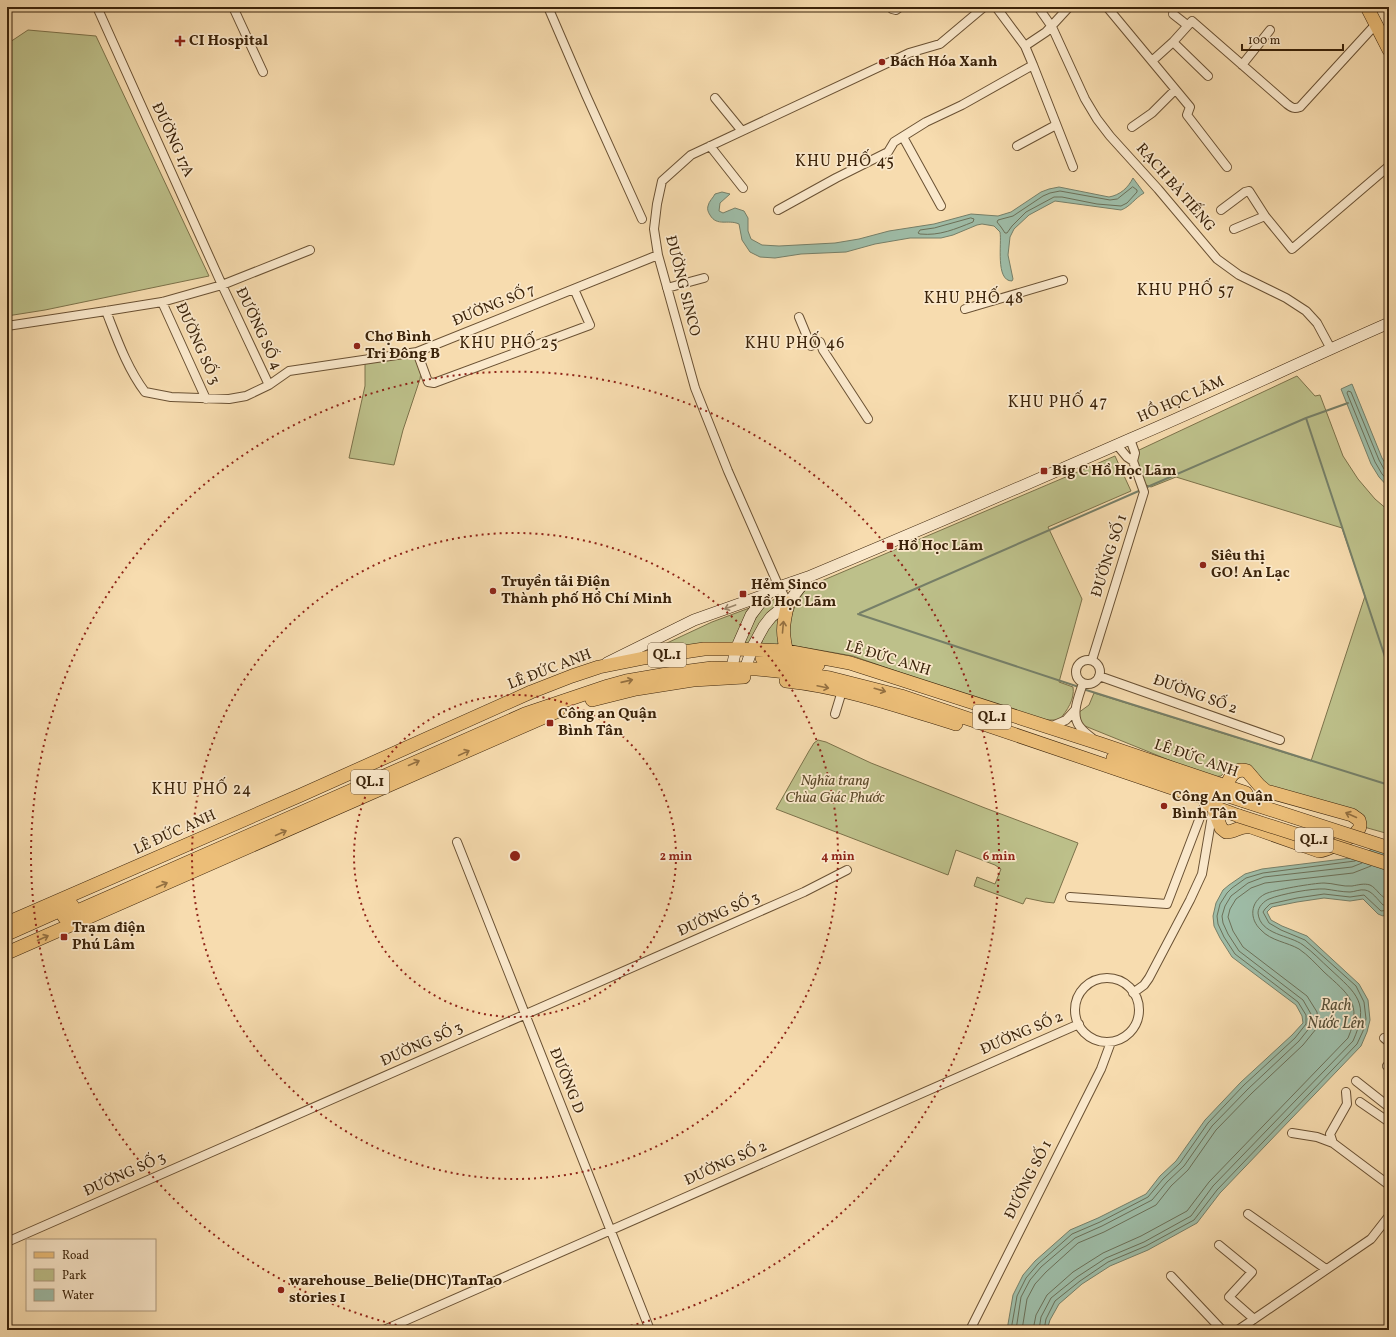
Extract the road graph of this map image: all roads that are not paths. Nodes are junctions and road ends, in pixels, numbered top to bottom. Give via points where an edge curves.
1 (97, 7) edge
2 (234, 7) edge
3 (548, 7) edge
4 (890, 7) edge
5 (900, 7) edge
6 (984, 7) edge
7 (996, 7) edge
8 (1038, 7) edge
9 (1043, 7) edge
10 (1069, 7) edge
11 (1107, 7) edge
12 (1370, 7) edge
13 (1173, 14) dead end
14 (1189, 23) junction
15 (1376, 24) junction
16 (1053, 25) junction
17 (1270, 30) dead end
18 (1389, 34) edge
19 (1172, 42) junction
20 (1025, 46) junction
21 (1389, 50) edge
22 (1152, 61) junction
23 (1033, 65) junction
24 (1242, 65) junction
25 (262, 72) dead end
26 (1208, 76) dead end
27 (1175, 90) junction
28 (715, 98) dead end
29 (1056, 125) junction
30 (1132, 127) dead end
31 (742, 131) junction
32 (903, 136) junction
33 (710, 146) junction
34 (1017, 146) dead end
35 (1389, 166) edge
36 (1072, 167) dead end
37 (1227, 167) dead end
38 (743, 188) dead end
39 (941, 206) dead end
40 (778, 210) dead end
41 (1221, 210) dead end
42 (1265, 216) junction
43 (642, 219) dead end
44 (1234, 229) dead end
45 (310, 250) dead end
46 (658, 255) junction
47 (704, 278) dead end
48 (1063, 280) dead end
49 (222, 285) junction
50 (667, 288) junction
51 (574, 289) junction
52 (162, 302) junction
53 (965, 309) dead end
54 (106, 312) junction
55 (799, 317) dead end
56 (1389, 323) edge
57 (7, 326) edge
58 (820, 342) dead end
59 (811, 346) dead end
60 (1333, 348) junction
61 (418, 352) junction
62 (269, 385) junction
63 (206, 399) junction
64 (868, 419) dead end
65 (1130, 439) junction
66 (1117, 445) junction
67 (1133, 461) junction
68 (808, 577) junction
69 (779, 586) junction
70 (767, 594) junction
71 (788, 603) junction
72 (788, 656) junction
73 (1092, 660) junction
74 (740, 663) junction
75 (599, 667) junction
76 (589, 675) junction
77 (1100, 676) junction
78 (1083, 683) junction
79 (842, 691) junction
80 (1075, 710) junction
81 (835, 714) dead end
82 (1047, 728) junction
83 (1280, 740) dead end
84 (1101, 744) junction
85 (1102, 764) junction
86 (1226, 786) junction
87 (1210, 802) junction
88 (1243, 805) junction
89 (1389, 840) edge
90 (457, 842) dead end
91 (1389, 848) edge
92 (1389, 856) edge
93 (1389, 864) edge
94 (847, 870) dead end
95 (1070, 897) dead end
96 (29, 919) junction
97 (7, 923) edge
98 (7, 934) edge
99 (7, 942) edge
100 (7, 953) edge
101 (1133, 992) junction
102 (525, 1015) junction
103 (1079, 1024) junction
104 (1111, 1042) junction
105 (1356, 1081) dead end
106 (1346, 1092) dead end
107 (1360, 1102) dead end
108 (1389, 1107) edge
109 (1389, 1122) edge
110 (1292, 1133) dead end
111 (1333, 1143) junction
112 (1389, 1185) edge
113 (1248, 1214) dead end
114 (1389, 1216) edge
115 (611, 1230) junction
116 (7, 1242) edge
117 (1219, 1245) dead end
118 (1326, 1270) junction
119 (1171, 1276) dead end
120 (1254, 1319) junction
121 (384, 1330) edge
122 (650, 1330) edge
123 (970, 1330) edge
124 (1222, 1330) edge
125 (1238, 1330) edge

1 - 49 street, ĐƯỜNG 17A
2 - 25 street
3 - 43 street
4 - 5 street via 896,10
6 - 31 street, ĐƯỜNG SINCO via 940,44 909,53
7 - 20 street
8 - 16 street, RẠCH BÀ TIẾNG
9 - 16 street, RẠCH BÀ TIẾNG
10 - 16 street
11 - 22 street
12 - 15 main road
12 - 18 main road
13 - 14 street
14 - 19 street
14 - 24 street
15 - 21 main road
15 - 24 street via 1300,107 1292,108
16 - 20 street
16 - 60 street, RẠCH BÀ TIẾNG via 1085,99 1097,119 1212,253 1239,275 1306,311
17 - 24 street
19 - 22 street
19 - 26 street
20 - 23 street
22 - 27 street
23 - 29 street
23 - 32 street
27 - 30 street via 1152,113
27 - 37 street via 1190,107 1187,115
28 - 31 street
29 - 34 street
29 - 36 street
31 - 33 street, ĐƯỜNG SINCO
32 - 39 street
32 - 40 street via 894,142 888,152
33 - 38 street
33 - 46 street, ĐƯỜNG SINCO via 691,155 662,181 654,229
35 - 42 street via 1292,249
41 - 42 street via 1248,191
42 - 44 street
45 - 49 street
46 - 50 street, ĐƯỜNG SINCO
46 - 51 street, ĐƯỜNG SỐ 7
47 - 50 street
48 - 53 street
49 - 52 street
49 - 62 street, ĐƯỜNG SỐ 4
50 - 69 street, ĐƯỜNG SINCO via 695,388 728,471
51 - 61 street, ĐƯỜNG SỐ 7
51 - 61 street via 590,325 434,383 428,382
52 - 54 street
52 - 63 street, ĐƯỜNG SỐ 3
54 - 57 street
54 - 63 street via 120,346 145,392 171,397
55 - 59 street
56 - 60 main road, HỒ HỌC LÃM
58 - 64 street
60 - 65 main road, HỒ HỌC LÃM
61 - 62 street, ĐƯỜNG SỐ 7 via 289,371
62 - 63 street, ĐƯỜNG SỐ 7 via 246,396
65 - 66 main road, HỒ HỌC LÃM
65 - 67 street, ĐƯỜNG SỐ 1 via 1135,453
66 - 67 street, ĐƯỜNG SỐ 1 via 1127,458
66 - 68 main road, HỒ HỌC LÃM
67 - 73 street, ĐƯỜNG SỐ 1 via 1144,492
68 - 69 main road, HỒ HỌC LÃM
68 - 71 main road, HỒ HỌC LÃM
69 - 70 main road, HỒ HỌC LÃM
69 - 71 street, ĐƯỜNG SINCO
70 - 74 main road, HỒ HỌC LÃM via 751,615
70 -> 75 main road, HỒ HỌC LÃM via 694,620
72 -> 71 main road via 782,634
71 - 74 main road, HỒ HỌC LÃM via 771,617
72 - 74 main road, LÊ ĐỨC ANH / QL.1
72 - 82 main road, LÊ ĐỨC ANH / QL.1 via 850,663
72 - 88 main road, LÊ ĐỨC ANH / QL.1 via 875,677
73 - 77 street via 1098,664
73 - 78 street via 1083,660 1076,670 1077,678
74 - 75 main road, LÊ ĐỨC ANH / QL.1 via 704,649
74 - 76 main road, LÊ ĐỨC ANH / QL.1 via 705,658 633,666
74 -> 79 main road, LÊ ĐỨC ANH / QL.1
74 -> 85 main road, LÊ ĐỨC ANH / QL.1 via 850,682 901,696
99 -> 74 main road, LÊ ĐỨC ANH / QL.1 via 525,714 626,681
100 -> 74 main road, LÊ ĐỨC ANH / QL.1 via 557,711 600,697 692,680
75 - 76 main road
75 - 96 main road, LÊ ĐỨC ANH / QL.1 via 532,692
76 - 96 main road, LÊ ĐỨC ANH / QL.1
77 - 78 street via 1095,682
77 - 83 street, ĐƯỜNG SỐ 2
78 - 80 street
79 - 81 street
79 - 85 main road, LÊ ĐỨC ANH / QL.1 via 1077,762
80 - 82 street via 1066,720
80 - 84 street via 1080,728
82 - 84 main road, LÊ ĐỨC ANH / QL.1
84 - 86 main road, LÊ ĐỨC ANH / QL.1
85 - 87 main road, LÊ ĐỨC ANH / QL.1
87 -> 86 main road via 1221,828 1226,832 1243,826 1251,827 1319,851 1327,850 1347,839 1360,828 1359,820 1352,815 1266,791 1247,771 1235,772
86 - 88 main road, LÊ ĐỨC ANH / QL.1
87 - 88 main road, LÊ ĐỨC ANH / QL.1
87 - 95 street via 1167,904
87 - 101 street via 1204,862 1199,880 1149,978
88 - 89 main road, QL.1
88 - 91 main road, QL.1, bridge
88 - 92 main road, QL.1
88 - 93 main road, QL.1, bridge
90 - 102 street, ĐƯỜNG D
94 - 102 street, ĐƯỜNG SỐ 3 via 804,892
96 - 97 main road, LÊ ĐỨC ANH / QL.1
96 - 98 main road, LÊ ĐỨC ANH / QL.1
101 - 103 street via 1114,979 1107,978 1094,982 1083,990 1077,1002 1076,1016
101 - 104 street via 1139,1008 1137,1022 1124,1038
102 - 115 street, ĐƯỜNG D
102 - 116 street, ĐƯỜNG SỐ 3
103 - 104 street via 1091,1038
103 - 115 street, ĐƯỜNG SỐ 2
104 - 123 street, ĐƯỜNG SỐ 1 via 1101,1069
105 - 108 street
106 - 111 street via 1347,1104 1330,1134
107 - 109 street
110 - 111 street via 1317,1137
111 - 112 street
113 - 118 street
114 - 118 street via 1371,1239
115 - 121 street, ĐƯỜNG SỐ 2
115 - 122 street, ĐƯỜNG D
117 - 120 street via 1252,1272 1229,1297
118 - 120 street
119 - 124 street
120 - 125 street

